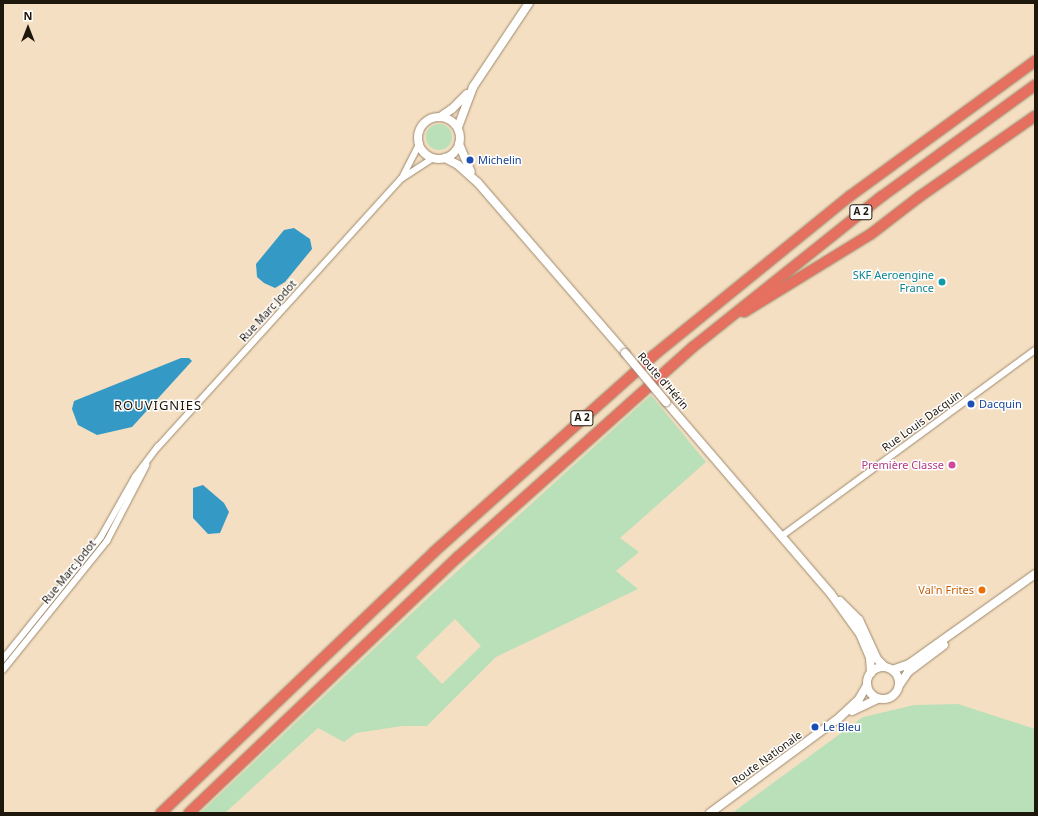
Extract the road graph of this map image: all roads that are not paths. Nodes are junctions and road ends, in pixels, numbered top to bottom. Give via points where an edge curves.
1 (529, 3) edge
2 (1035, 61) edge
3 (1035, 85) edge
4 (473, 87) junction
5 (1035, 116) edge
6 (440, 117) junction
7 (458, 127) junction
8 (419, 144) junction
9 (459, 144) junction
10 (433, 158) junction
11 (446, 158) junction
12 (401, 179) junction
13 (478, 184) junction
14 (693, 347) junction
15 (1035, 350) edge
16 (151, 457) junction
17 (782, 536) junction
18 (1035, 574) edge
19 (831, 594) junction
20 (985, 611) junction
21 (3, 659) edge
22 (889, 669) junction
23 (3, 670) edge
24 (871, 673) junction
25 (900, 684) junction
26 (867, 685) junction
27 (878, 699) junction
28 (840, 717) junction
29 (161, 813) edge
30 (189, 813) edge
31 (710, 813) edge

1 - 4 street
2 - 29 highway, A 2 via 850,196 653,356 445,542
3 - 14 highway, A 2 via 892,189
4 - 6 street via 452,109
4 - 7 street
5 - 14 highway via 871,234 752,307
6 - 7 street via 449,119
6 - 8 street via 429,119 422,125
7 - 9 street
8 - 10 street
8 - 12 street, Rue Marc Jodot
9 - 11 street
9 - 13 street, Route d'Hérin
10 - 11 street
10 - 12 street, Rue Marc Jodot
11 - 13 street, Route d'Hérin via 458,165
12 - 16 street, Rue Marc Jodot
13 - 17 street, Route d'Hérin, bridge
14 - 30 highway, A 2 via 452,562
15 - 17 street, Rue Louis Dacquin
16 - 21 street, Rue Marc Jodot via 135,477 97,542
16 - 23 street, Rue Marc Jodot via 106,541
17 - 19 street, Route d'Hérin
18 - 20 street
19 - 22 street, Route d'Hérin via 855,615 877,659
19 - 24 street, Route d'Hérin via 862,639 870,658
20 - 22 street via 909,664
20 - 25 street via 910,671
22 - 24 street
22 - 25 street via 898,676
24 - 26 street
25 - 27 street via 894,696
26 - 27 street via 871,694
26 - 28 street, Route Nationale via 859,699
27 - 28 street
28 - 31 street, Route Nationale

